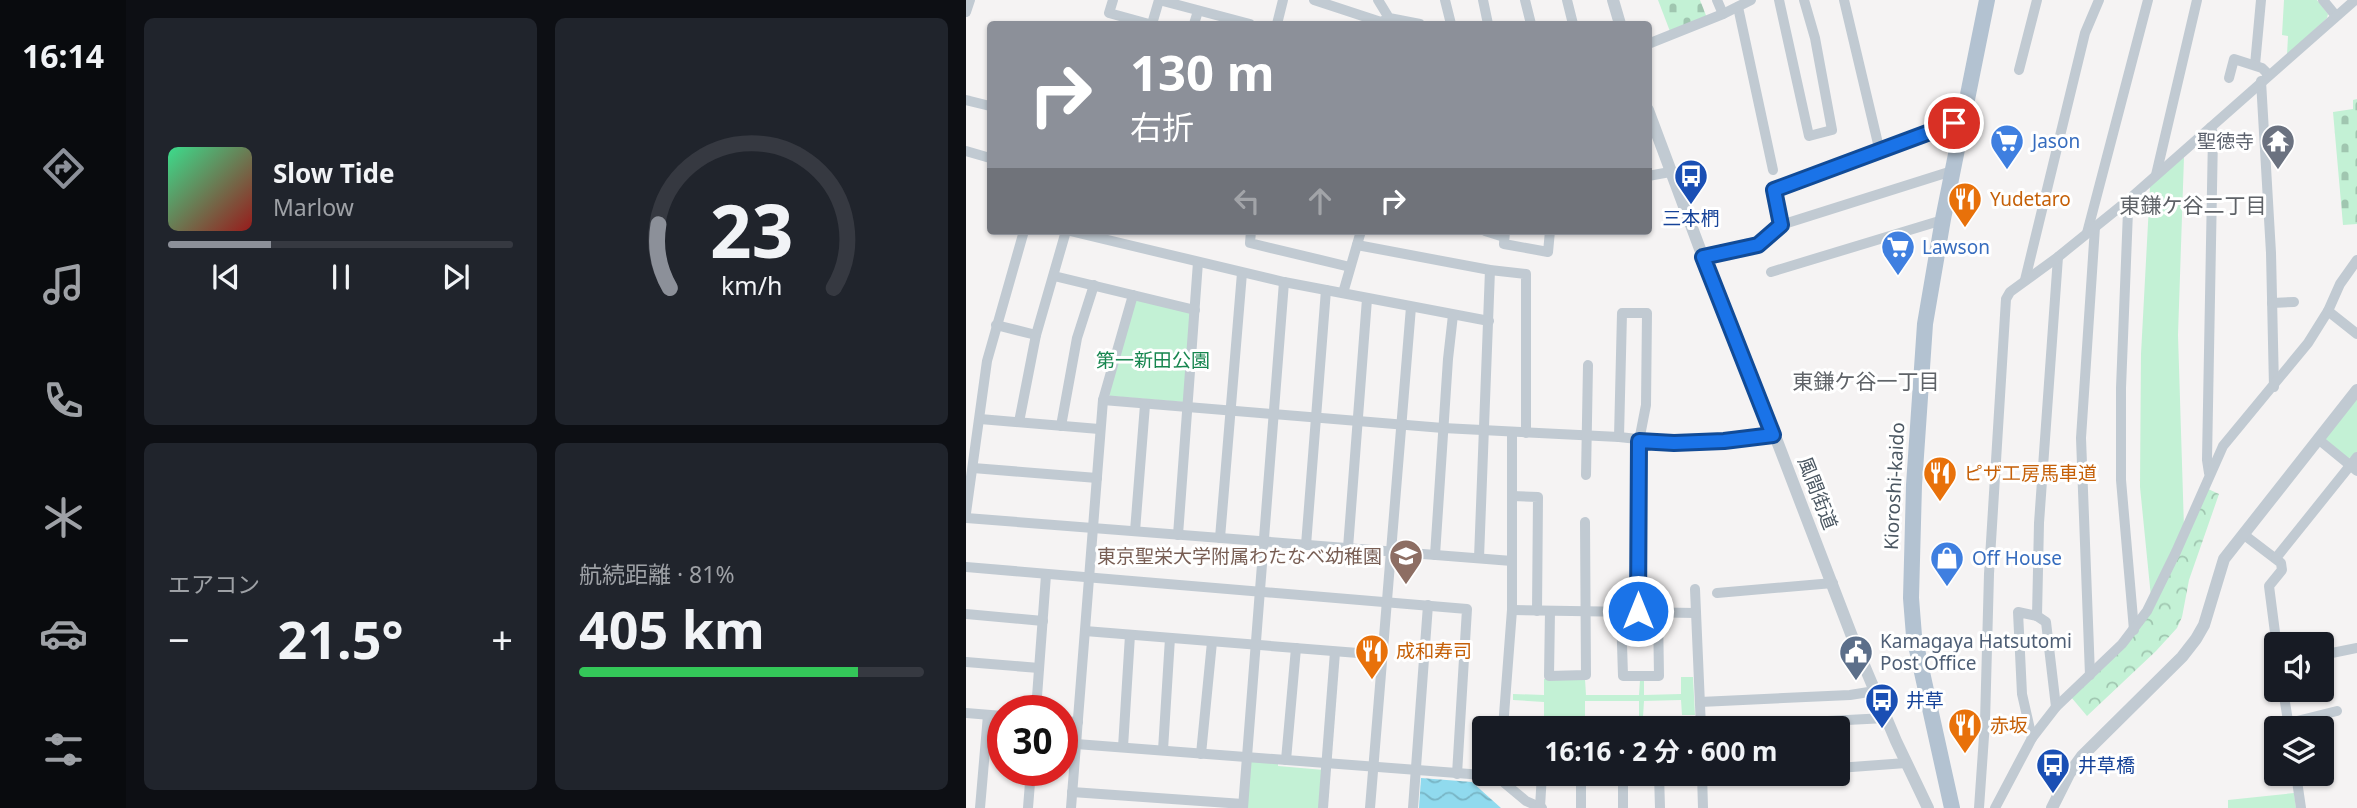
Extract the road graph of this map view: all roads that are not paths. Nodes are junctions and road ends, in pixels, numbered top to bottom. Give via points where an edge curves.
1 (970, 0) edge
2 (1113, 0) edge
3 (1159, 0) edge
4 (1283, 0) edge
5 (1314, 0) edge
6 (1378, 0) edge
7 (1445, 0) edge
8 (1483, 0) edge
9 (1525, 0) edge
10 (1567, 0) edge
11 (1613, 0) edge
12 (1717, 0) edge
13 (1751, 0) edge
14 (1779, 0) edge
15 (1804, 0) edge
16 (1844, 0) edge
17 (1987, 0) edge
18 (2036, 0) edge
19 (2099, 0) edge
20 (2148, 0) edge
21 (2197, 0) edge
22 (2261, 0) edge
23 (2323, 0) edge
24 (2355, 0) edge
25 (1738, 7) junction
26 (1198, 11) junction
27 (966, 12) edge
28 (1723, 14) junction
29 (2336, 16) junction
30 (1389, 18) junction
31 (1140, 21) edge
32 (1152, 21) edge
33 (1195, 21) edge
34 (1238, 21) edge
35 (1278, 21) edge
36 (1378, 21) edge
37 (1383, 21) edge
38 (1404, 21) edge
39 (1450, 21) edge
40 (1487, 21) edge
41 (1530, 21) edge
42 (1572, 21) edge
43 (1618, 21) edge
44 (1652, 42) edge
45 (2255, 65) junction
46 (2019, 70) dead end
47 (2229, 78) dead end
48 (2265, 78) junction
49 (966, 100) edge
50 (987, 105) edge
51 (1962, 120) junction
52 (1652, 121) edge
53 (2211, 127) junction
54 (966, 151) edge
55 (1880, 152) junction
56 (987, 157) edge
57 (1773, 170) dead end
58 (1670, 172) junction
59 (1952, 172) junction
60 (1652, 175) edge
61 (2156, 176) junction
62 (2126, 202) junction
63 (1942, 224) junction
64 (1781, 225) junction
65 (2091, 230) junction
66 (1023, 235) edge
67 (1067, 235) edge
68 (1085, 235) edge
69 (1251, 235) edge
70 (1360, 235) edge
71 (1505, 235) edge
72 (1550, 235) edge
73 (1357, 244) junction
74 (1703, 257) junction
75 (2058, 257) junction
76 (2357, 260) edge
77 (1198, 262) junction
78 (1350, 267) junction
79 (1490, 270) junction
80 (1771, 272) dead end
81 (2353, 272) edge
82 (1242, 273) junction
83 (1054, 276) junction
84 (2025, 281) junction
85 (1284, 282) junction
86 (1094, 285) junction
87 (1326, 290) junction
88 (1343, 293) junction
89 (1133, 295) junction
90 (1367, 299) junction
91 (2294, 302) dead end
92 (2272, 303) junction
93 (1411, 307) junction
94 (1195, 310) junction
95 (2328, 312) junction
96 (1453, 315) junction
97 (1489, 321) junction
98 (996, 325) junction
99 (2357, 334) edge
100 (1036, 335) junction
101 (1588, 365) dead end
102 (2274, 387) junction
103 (2357, 390) edge
104 (1102, 400) junction
105 (1145, 405) junction
106 (1189, 406) junction
107 (1230, 410) junction
108 (1273, 413) junction
109 (1316, 417) junction
110 (980, 419) junction
111 (1358, 421) junction
112 (1019, 422) junction
113 (1402, 424) junction
114 (1061, 426) junction
115 (1443, 428) junction
116 (1099, 429) junction
117 (1485, 431) junction
118 (1512, 432) junction
119 (1525, 433) junction
120 (1773, 435) junction
121 (1586, 436) junction
122 (1619, 437) junction
123 (2318, 439) junction
124 (1639, 441) junction
125 (2355, 465) edge
126 (973, 468) junction
127 (2209, 473) junction
128 (1586, 475) dead end
129 (1097, 478) junction
130 (1512, 496) junction
131 (966, 513) edge
132 (966, 518) edge
133 (1585, 522) dead end
134 (1093, 528) junction
135 (1136, 531) junction
136 (2243, 534) junction
137 (1178, 535) junction
138 (1220, 538) junction
139 (1263, 541) junction
140 (1306, 545) junction
141 (1348, 548) junction
142 (1391, 551) junction
143 (1434, 555) junction
144 (1479, 558) junction
145 (2276, 558) junction
146 (1512, 561) junction
147 (966, 567) edge
148 (1046, 575) junction
149 (1088, 578) junction
150 (1833, 583) junction
151 (1695, 589) dead end
152 (1260, 591) junction
153 (1717, 593) dead end
154 (1387, 601) junction
155 (1428, 605) junction
156 (1512, 610) junction
157 (1537, 611) junction
158 (1550, 611) junction
159 (1587, 611) junction
160 (1638, 611) junction
161 (1621, 612) junction
162 (1658, 613) junction
163 (1696, 613) junction
164 (966, 614) edge
165 (2037, 616) junction
166 (1043, 621) junction
167 (2134, 630) junction
168 (1085, 631) junction
169 (2275, 632) edge
170 (1130, 635) junction
171 (1170, 638) junction
172 (1212, 642) junction
173 (1255, 645) junction
174 (1296, 648) junction
175 (2357, 648) edge
176 (1335, 652) junction
177 (2334, 652) edge
178 (1383, 656) junction
179 (966, 662) edge
180 (1039, 668) junction
181 (2090, 675) junction
182 (1875, 691) junction
183 (1037, 695) edge
184 (1700, 702) junction
185 (2056, 707) junction
186 (2337, 711) dead end
187 (966, 713) edge
188 (987, 715) edge
189 (1504, 716) edge
190 (1701, 716) edge
191 (2321, 716) edge
192 (1886, 718) junction
193 (1850, 720) edge
194 (1078, 722) edge
195 (987, 727) edge
196 (2032, 738) junction
197 (1078, 744) edge
198 (1123, 747) junction
199 (1163, 750) junction
200 (1201, 754) junction
201 (1247, 757) junction
202 (1286, 760) junction
203 (1327, 763) junction
204 (1906, 763) junction
205 (1374, 767) junction
206 (1850, 767) edge
207 (1416, 770) junction
208 (1457, 774) junction
209 (1472, 774) edge
210 (1030, 786) edge
211 (1072, 786) edge
212 (1509, 786) edge
213 (1542, 786) edge
214 (1581, 786) edge
215 (1623, 786) edge
216 (1659, 786) edge
217 (1702, 786) edge
218 (2298, 786) edge
219 (1072, 792) junction
220 (1118, 796) junction
221 (1157, 803) edge
222 (1200, 805) edge
223 (1243, 806) edge
224 (980, 808) edge
225 (1028, 808) edge
226 (1071, 808) edge
227 (1116, 808) edge
228 (1323, 808) edge
229 (1370, 808) edge
230 (1413, 808) edge
231 (1541, 808) edge
232 (1581, 808) edge
233 (1623, 808) edge
234 (1660, 808) edge
235 (1703, 808) edge
236 (1928, 808) edge
237 (1952, 808) edge
238 (1979, 808) edge
239 (1995, 808) edge
240 (2052, 808) edge
241 (2301, 808) edge

1 - 27 street
2 - 31 street via 1110,13
3 - 26 street
3 - 32 street
4 - 35 street
5 - 36 street
6 - 30 street
7 - 39 street
8 - 40 street
9 - 41 street
10 - 42 street
11 - 43 street
12 - 28 street
13 - 25 street
14 - 15 street via 1808,136 1832,130
16 - 55 street
17 - 51 main road, Kioroshi-kaido
18 - 46 street
19 - 84 street via 2078,57
20 - 65 street
21 - 61 street
22 - 45 street
23 - 29 street
24 - 29 street
25 - 28 street
25 - 57 street
26 - 33 street
26 - 34 street
28 - 44 street
29 - 48 street
30 - 37 street
30 - 38 street
45 - 47 street via 2234,59
45 - 48 street
48 - 53 street
48 - 92 street
49 - 50 street
51 - 55 street
51 - 59 main road, Kioroshi-kaido
52 - 58 street, 風間街道
53 - 61 street
53 - 127 street
54 - 56 street
55 - 64 street via 1774,190
58 - 60 street
58 - 74 street, 風間街道
59 - 63 main road, Kioroshi-kaido
59 - 64 street
61 - 62 street
62 - 65 street
62 - 167 street via 2121,480
63 - 80 street via 1936,222
63 - 237 main road, Kioroshi-kaido via 1922,354 1911,598 1920,667
64 - 74 street via 1758,245
65 - 75 street
65 - 181 street via 2081,438
66 - 98 street
67 - 83 street
68 - 77 street
69 - 78 street via 1250,243
70 - 73 street
71 - 72 street via 1504,244 1548,252
73 - 78 street
73 - 79 street
74 - 120 street, 風間街道
75 - 84 street
75 - 165 street
76 - 81 street
77 - 82 street
77 - 94 street
78 - 88 street
79 - 97 street
79 - 119 street via 1526,274
81 - 95 street
82 - 85 street
82 - 107 street
83 - 86 street
83 - 100 street
84 - 238 street via 2006,299
85 - 87 street
85 - 108 street
86 - 89 street
86 - 114 street via 1077,338
87 - 88 street
87 - 109 street
88 - 90 street
89 - 94 street
89 - 104 street
90 - 93 street
90 - 111 street
91 - 92 street
92 - 102 street
93 - 96 street
93 - 113 street
94 - 106 street
95 - 99 street
95 - 102 street
96 - 97 street
96 - 115 street
97 - 117 street
98 - 100 street
98 - 110 street
100 - 112 street
101 - 121 street
102 - 127 street via 2223,446
103 - 123 street
104 - 105 street
104 - 116 street
105 - 106 street
105 - 135 street
106 - 107 street
106 - 137 street
107 - 108 street
107 - 138 street
108 - 109 street
108 - 139 street
109 - 111 street
109 - 140 street
110 - 112 street
110 - 126 street
111 - 113 street
111 - 141 street
112 - 114 street
113 - 115 street
113 - 142 street
114 - 116 street
115 - 117 street
115 - 143 street
116 - 129 street
117 - 118 street
117 - 144 street
118 - 119 street
118 - 130 street
119 - 121 street
120 - 124 street via 1701,442
120 - 150 street, 風間街道
121 - 122 street
121 - 128 street
122 - 124 street
122 - 124 street via 1622,313 1647,313 1646,405
123 - 125 street
123 - 136 street
124 - 160 street
125 - 145 street
126 - 129 street
126 - 131 street
127 - 167 street via 2176,552
129 - 134 street
130 - 146 street
130 - 157 street via 1538,497
132 - 134 street
133 - 159 street
134 - 135 street
134 - 149 street
135 - 137 street
136 - 145 street
136 - 240 street via 2224,559 2196,639 2082,756
137 - 138 street
138 - 139 street
139 - 140 street
139 - 152 street
140 - 141 street
141 - 142 street
142 - 143 street
142 - 154 street
143 - 144 street
144 - 146 street
145 - 169 street via 2281,570 2269,586
146 - 156 street
147 - 148 street
148 - 149 street
148 - 166 street
149 - 152 street
149 - 168 street
150 - 153 street
150 - 182 street, 風間街道
151 - 163 street
152 - 154 street
152 - 173 street
154 - 155 street
154 - 178 street
155 - 207 street
155 - 208 street via 1467,609
156 - 157 street
156 - 189 street
157 - 158 street
158 - 159 street
158 - 159 street via 1549,676 1586,675
159 - 161 street
160 - 161 street
160 - 162 street
161 - 162 street via 1623,676 1659,676
162 - 163 street
163 - 184 street
164 - 166 street
165 - 185 street via 2046,622
165 - 196 street via 2018,612 2022,694
166 - 180 street
167 - 181 street
168 - 170 street
168 - 194 street
170 - 171 street
170 - 198 street
171 - 172 street
171 - 199 street
172 - 173 street
172 - 200 street
173 - 174 street
173 - 201 street
174 - 176 street
174 - 202 street
175 - 177 street
176 - 178 street
176 - 203 street
178 - 205 street
179 - 180 street
180 - 183 street
181 - 185 street
182 - 184 street
182 - 192 street, 風間街道
184 - 190 street
185 - 196 street
186 - 191 street
187 - 188 street
192 - 193 street
192 - 204 street, 風間街道
195 - 224 street
196 - 239 street
197 - 198 street
198 - 199 street
199 - 200 street
200 - 201 street
201 - 202 street
201 - 223 street
202 - 203 street
203 - 205 street
203 - 228 street
204 - 206 street
204 - 236 street, 風間街道
205 - 207 street
205 - 229 street
207 - 208 street
207 - 230 street
208 - 209 street
210 - 225 street
211 - 219 street
212 - 231 street
213 - 231 street
214 - 232 street
215 - 233 street
216 - 234 street
217 - 235 street
218 - 241 street
219 - 220 street
219 - 226 street
220 - 221 street
220 - 227 street
221 - 222 street
222 - 223 street

